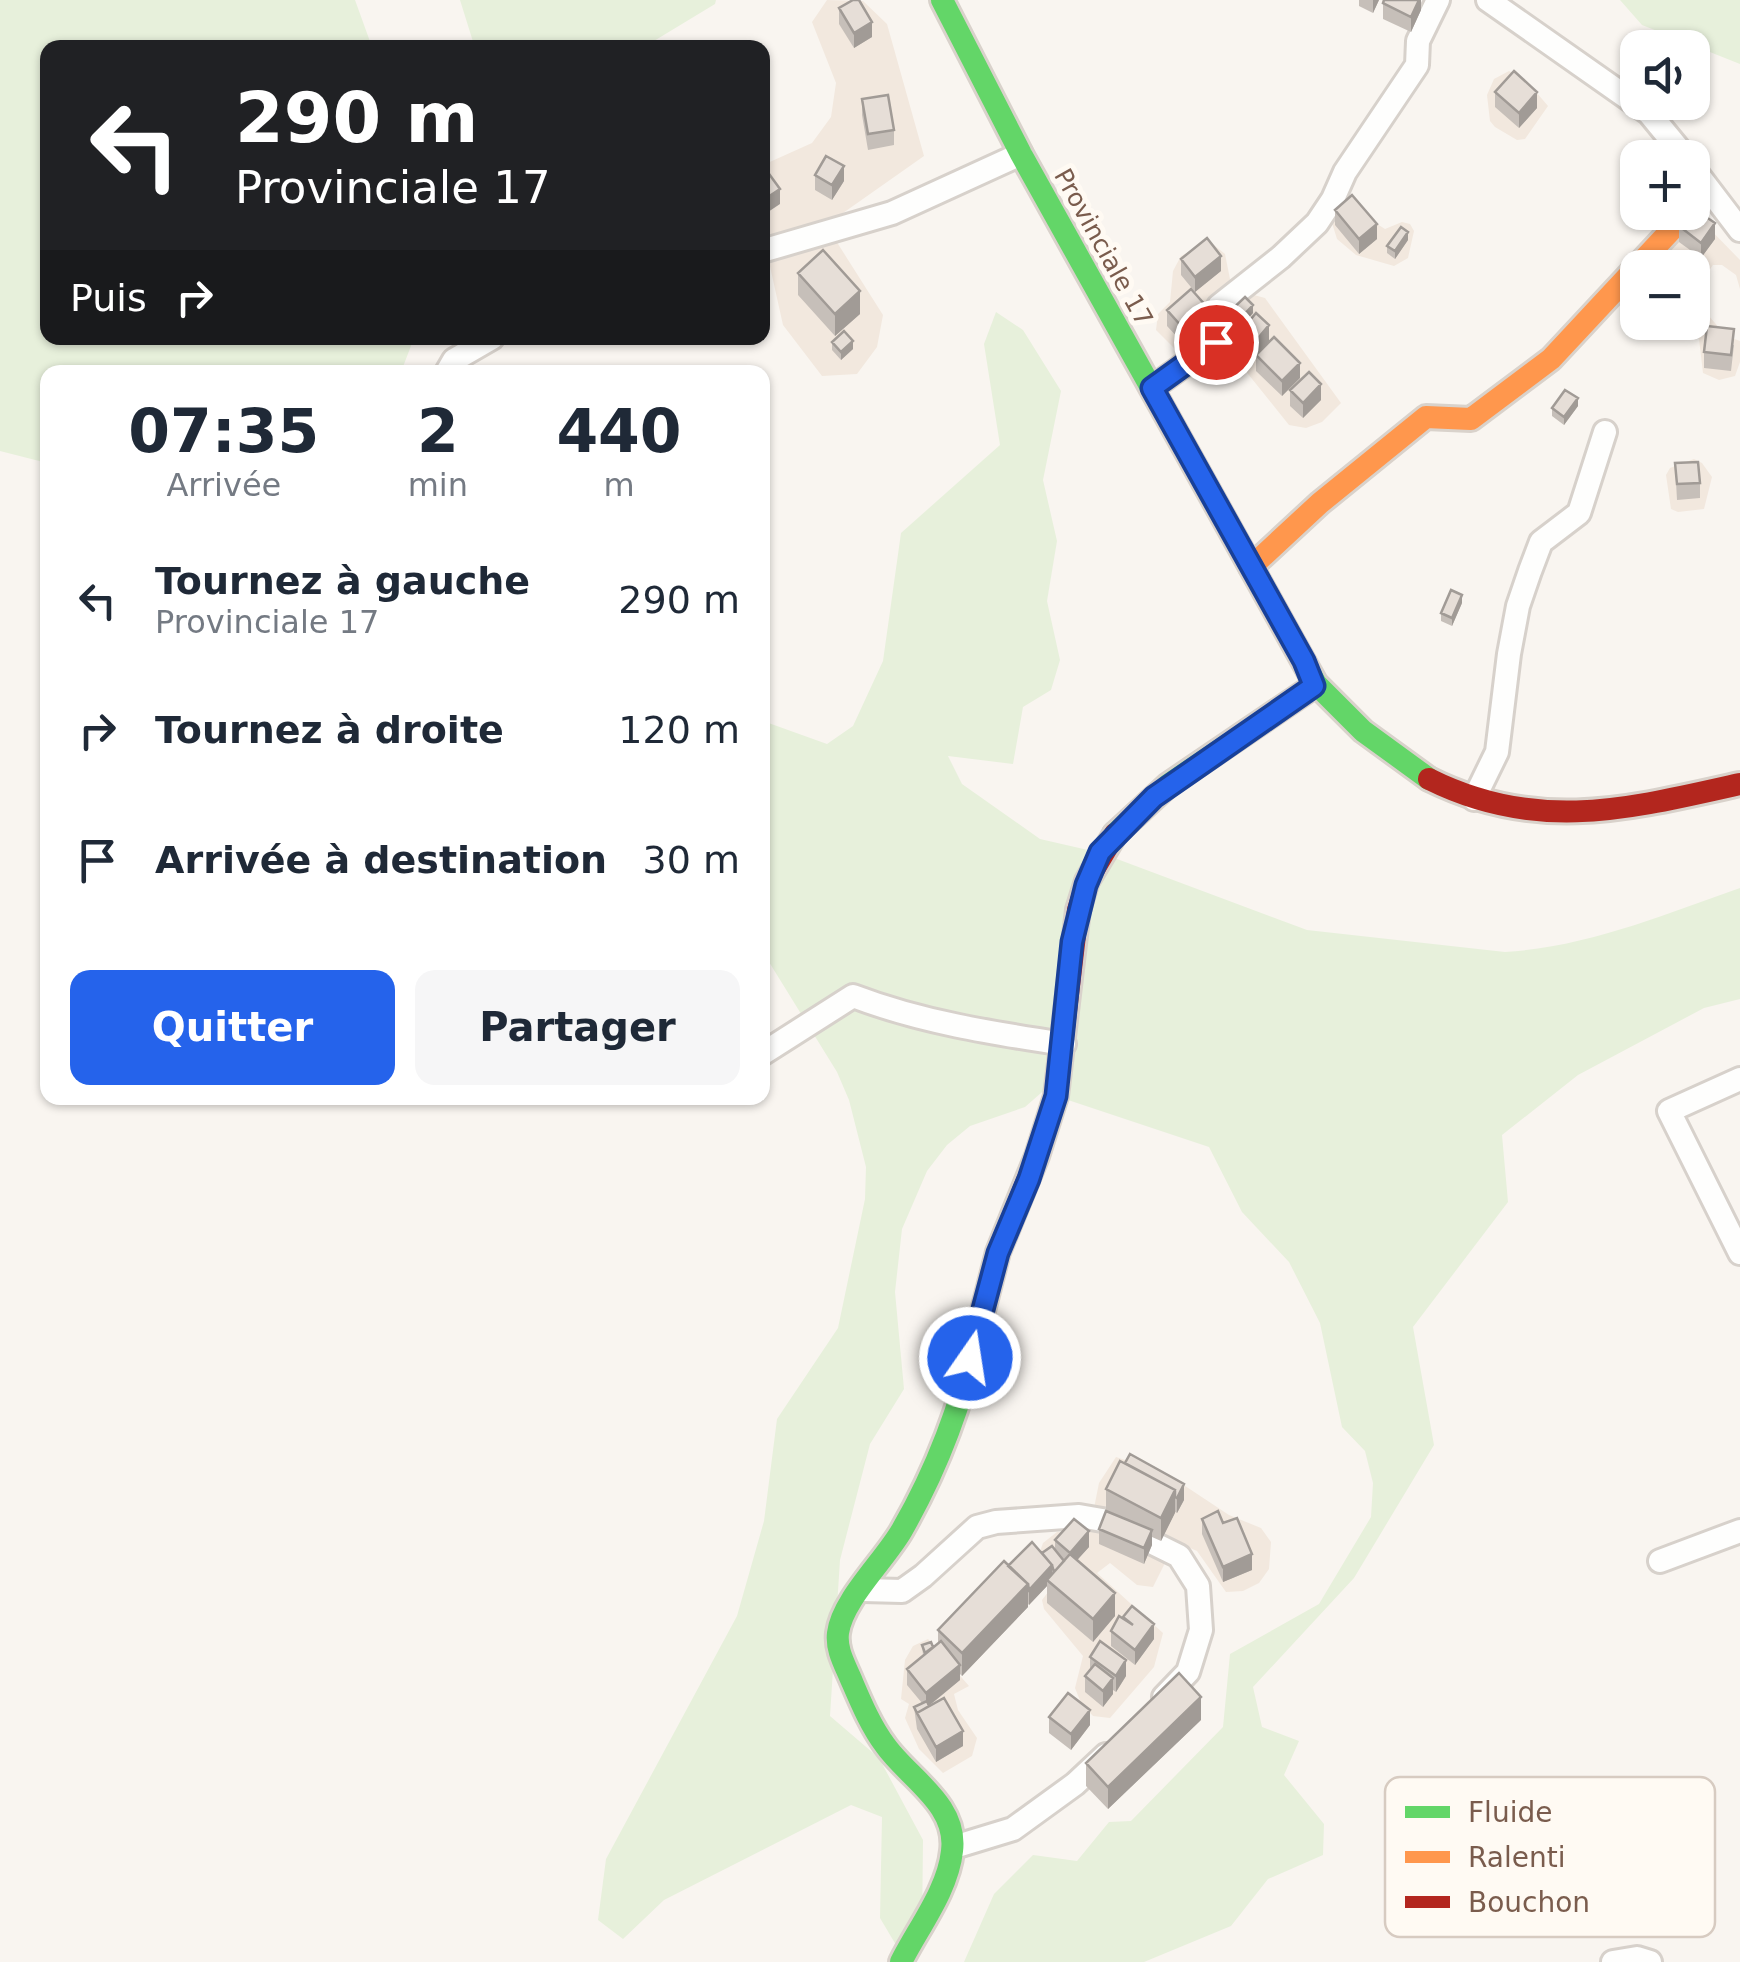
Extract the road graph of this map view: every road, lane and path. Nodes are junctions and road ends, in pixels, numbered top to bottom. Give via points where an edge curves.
1 (942, 0) edge
2 (1438, 0) edge
3 (1488, 0) edge
4 (1675, 140) edge
5 (1021, 154) junction
6 (1710, 212) edge
7 (1672, 230) edge
8 (1740, 230) edge
9 (770, 250) edge
10 (480, 345) edge
11 (451, 365) edge
12 (1152, 388) junction
13 (1604, 432) dead end
14 (1251, 567) junction
15 (1314, 686) junction
16 (1740, 784) edge
17 (1474, 799) junction
18 (1064, 1044) junction
19 (770, 1049) edge
20 (1740, 1079) edge
21 (1740, 1253) edge
22 (1740, 1531) edge
23 (1660, 1562) dead end
24 (863, 1590) junction
25 (1152, 1710) edge
26 (1128, 1736) edge
27 (954, 1847) junction
28 (901, 1962) edge
29 (1613, 1962) edge
30 (1650, 1962) edge

1 - 5 street, Provinciale 17
2 - 12 street via 1418,42 1417,66 1317,222 1219,306 1224,332 1216,342
3 - 4 street via 1649,113
5 - 9 street via 892,213
5 - 12 street, Provinciale 17
6 - 8 street
7 - 14 street via 1552,359 1471,420 1426,417
10 - 11 street
12 - 14 street, Provinciale 17
13 - 17 street via 1579,512 1542,542 1530,571 1509,654 1497,752
14 - 15 street, Provinciale 17
15 - 17 street, Provinciale 17 via 1391,756
15 - 18 street via 1154,797 1100,852 1072,942
16 - 17 street, Provinciale 17 via 1618,811 1518,811
18 - 19 street via 895,1012 853,996
18 - 24 street via 1056,1096 998,1253 939,1462
20 - 21 street via 1669,1111
22 - 23 street
24 - 25 street via 902,1591 977,1527 1079,1516 1108,1521 1179,1556 1198,1586 1200,1630 1188,1672
24 - 27 street via 845,1613 838,1648 884,1744 945,1814
26 - 27 street via 1013,1829
27 - 28 street
29 - 30 street

